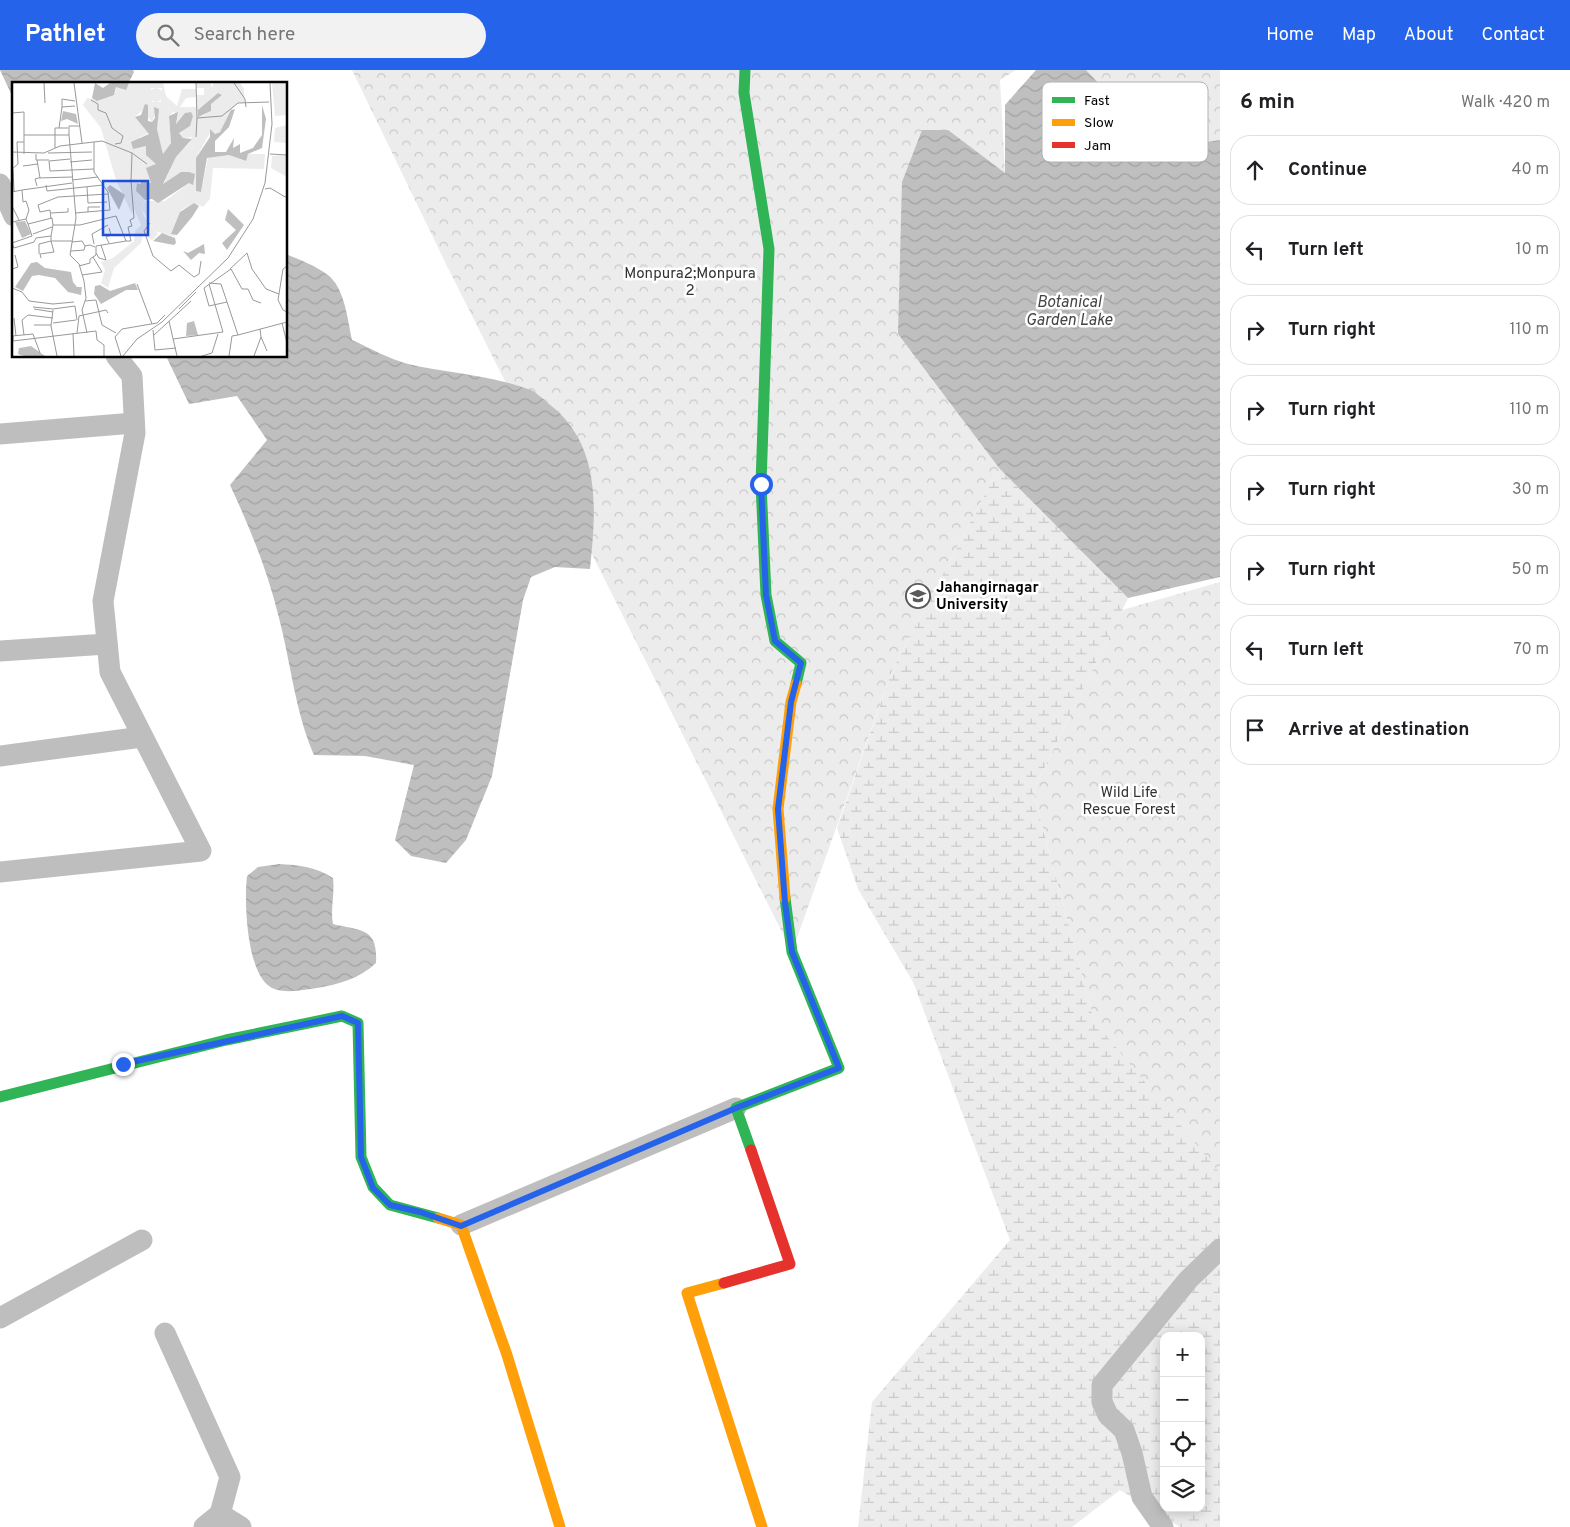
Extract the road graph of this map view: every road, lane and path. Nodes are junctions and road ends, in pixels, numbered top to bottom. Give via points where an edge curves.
1 (745, 70) edge
2 (0, 184) edge
3 (12, 211) edge
4 (118, 358) edge
5 (134, 423) junction
6 (0, 434) edge
7 (108, 644) junction
8 (0, 651) edge
9 (142, 737) junction
10 (0, 756) edge
11 (0, 872) edge
12 (0, 1097) edge
13 (736, 1108) junction
14 (461, 1226) junction
15 (142, 1240) dead end
16 (1220, 1249) edge
17 (0, 1318) edge
18 (165, 1333) dead end
19 (212, 1520) edge
20 (241, 1527) edge
21 (560, 1527) edge
22 (762, 1527) edge
23 (1163, 1527) edge

1 - 13 street via 744,93 769,249 761,484 766,595 775,641 801,663 791,702 778,809 785,903 792,952 839,1068
2 - 3 street
4 - 5 street via 132,376
5 - 6 street
5 - 7 street via 135,433 103,601
7 - 8 street
7 - 9 street via 110,672
9 - 10 street
9 - 11 street via 200,851
12 - 14 street via 217,1042 342,1016 358,1023 361,1157 373,1188 390,1205
13 - 14 street
13 - 22 street via 790,1264 688,1293
14 - 21 street via 507,1356
15 - 17 street
16 - 23 street via 1188,1280 1102,1385 1102,1402 1108,1414 1124,1430 1142,1497
18 - 19 street via 230,1477
19 - 20 street

